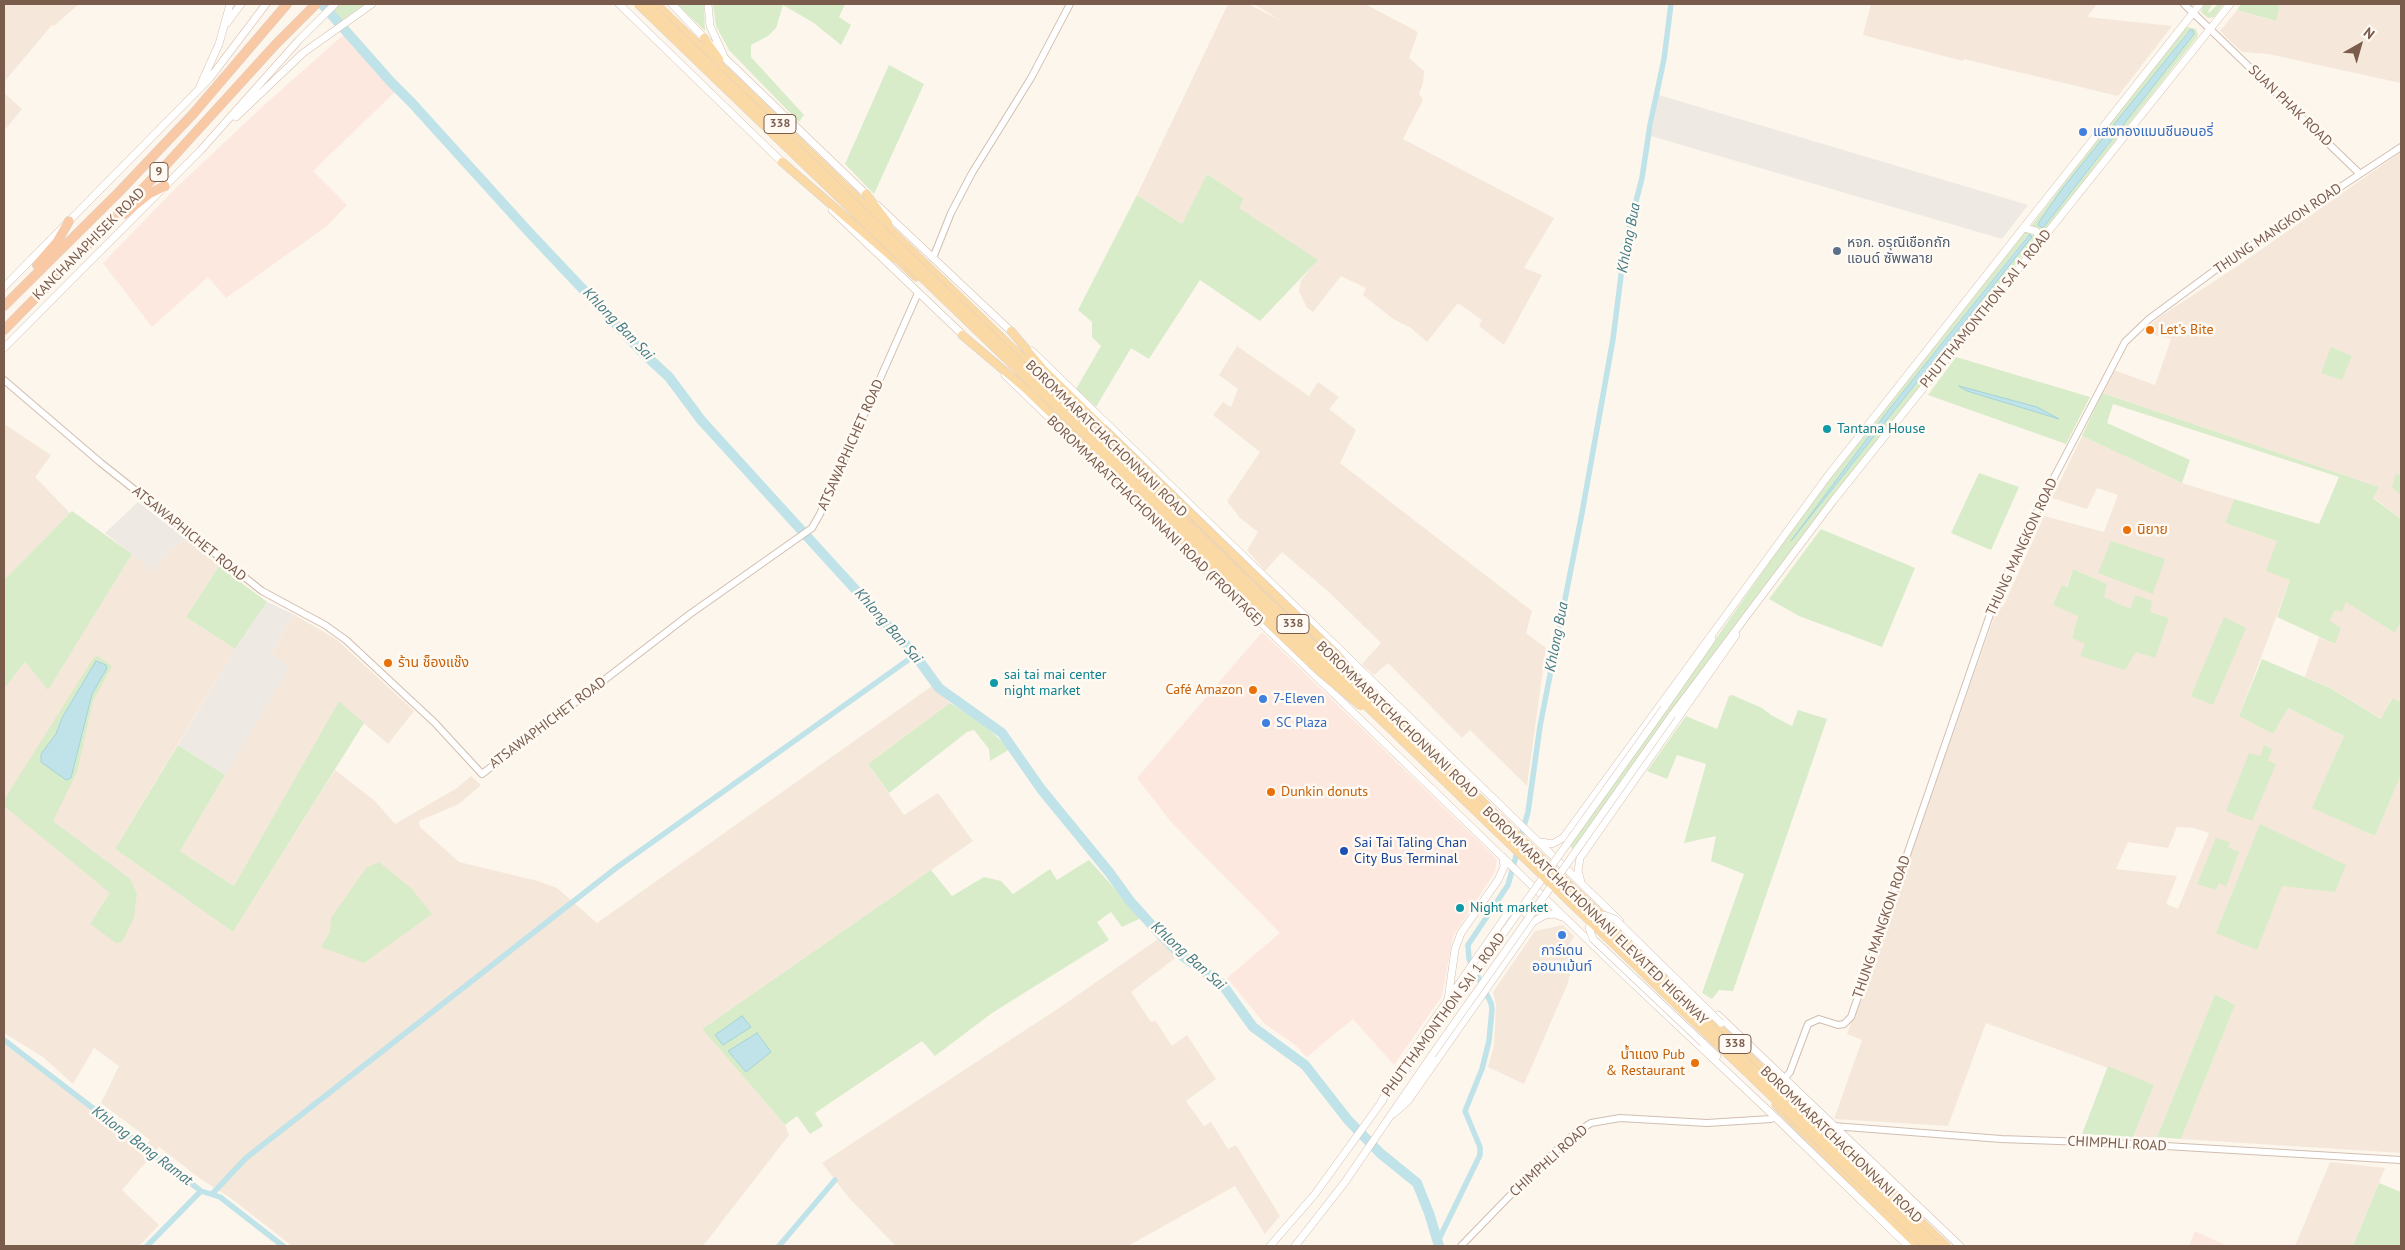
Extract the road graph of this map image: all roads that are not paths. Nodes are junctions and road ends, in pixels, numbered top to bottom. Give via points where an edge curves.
1 (230, 4) edge
2 (241, 4) edge
3 (266, 4) edge
4 (286, 4) edge
5 (334, 4) edge
6 (372, 4) edge
7 (619, 4) edge
8 (633, 4) edge
9 (638, 4) edge
10 (648, 4) edge
11 (656, 4) edge
12 (672, 4) edge
13 (708, 4) edge
14 (1070, 4) edge
15 (2184, 4) edge
16 (2200, 4) edge
17 (2230, 4) edge
18 (313, 6) edge
19 (2194, 14) junction
20 (226, 25) junction
21 (2207, 27) junction
22 (704, 38) junction
23 (725, 58) junction
24 (738, 82) junction
25 (198, 91) junction
26 (222, 128) junction
27 (2401, 147) edge
28 (782, 162) junction
29 (2360, 174) junction
30 (165, 186) junction
31 (866, 194) junction
32 (70, 221) junction
33 (111, 222) junction
34 (2024, 228) junction
35 (2040, 241) junction
36 (904, 244) junction
37 (933, 258) junction
38 (903, 265) junction
39 (29, 281) junction
40 (4, 287) edge
41 (918, 293) junction
42 (4, 306) edge
43 (4, 330) edge
44 (1011, 331) junction
45 (962, 335) junction
46 (4, 348) edge
47 (4, 380) edge
48 (1732, 607) junction
49 (1745, 616) junction
50 (1405, 738) junction
51 (1568, 830) junction
52 (1538, 841) junction
53 (1589, 846) junction
54 (1504, 857) junction
55 (1581, 884) junction
56 (1565, 918) junction
57 (1526, 931) junction
58 (1448, 1000) junction
59 (1784, 1079) junction
60 (1381, 1102) junction
61 (1767, 1109) junction
62 (1393, 1114) junction
63 (1775, 1117) junction
64 (1833, 1126) junction
65 (1860, 1127) junction
66 (1848, 1141) junction
67 (2401, 1160) edge
68 (1270, 1246) edge
69 (1295, 1246) edge
70 (1461, 1246) edge
71 (1908, 1246) edge
72 (1918, 1246) edge
73 (1927, 1246) edge
74 (1937, 1246) edge
75 (1946, 1246) edge
76 (1960, 1246) edge

1 - 20 main road
2 - 20 main road
3 - 25 main road via 232,52
4 - 39 highway, KANCHANAPHISEK ROAD / 9 via 193,114
5 - 26 main road
6 - 26 main road via 303,53
7 - 28 main road, BOROMMARATCHACHONNANI ROAD (FRONTAGE) / 338
8 - 38 main road, BOROMMARATCHACHONNANI ROAD / 338
9 - 50 main road, BOROMMARATCHACHONNANI ELEVATED HIGHWAY / 338, bridge
10 - 50 main road, BOROMMARATCHACHONNANI ELEVATED HIGHWAY / 338, bridge
11 - 24 main road, BOROMMARATCHACHONNANI ROAD / 338
12 - 22 main road, 338
13 - 23 main road via 710,26
14 - 37 street via 1031,78 972,173
15 - 19 street, SUAN PHAK ROAD
16 - 19 main road, PHUTTHAMONTHON SAI 1 ROAD
17 - 21 main road, PHUTTHAMONTHON SAI 1 ROAD
18 - 33 highway, KANCHANAPHISEK ROAD / 9
19 - 21 street, SUAN PHAK ROAD
19 - 34 main road, PHUTTHAMONTHON SAI 1 ROAD
20 - 25 main road
21 - 29 street, SUAN PHAK ROAD
21 - 35 main road, PHUTTHAMONTHON SAI 1 ROAD
22 - 23 main road, 338
22 - 24 main road
23 - 31 main road, 338
24 - 36 main road, BOROMMARATCHACHONNANI ROAD / 338
25 - 32 main road
26 - 30 main road
27 - 29 street
28 - 38 main road
28 - 41 main road, BOROMMARATCHACHONNANI ROAD (FRONTAGE) / 338
29 - 59 street, THUNG MANGKON ROAD via 2222,265 2149,318 2125,342 1996,597 1851,1017 1838,1025 1819,1019 1808,1024 1790,1072
30 - 33 highway
30 - 46 main road
31 - 36 main road
31 - 37 main road, 338
32 - 39 highway
32 - 40 main road
33 - 43 highway, KANCHANAPHISEK ROAD / 9
34 - 35 main road via 2036,231
34 - 48 main road, PHUTTHAMONTHON SAI 1 ROAD via 1827,477
35 - 49 main road, PHUTTHAMONTHON SAI 1 ROAD
36 - 75 main road, BOROMMARATCHACHONNANI ROAD / 338
37 - 44 main road, 338
38 - 72 main road, BOROMMARATCHACHONNANI ROAD / 338, bridge via 1513,851
39 - 42 highway, KANCHANAPHISEK ROAD / 9
41 - 45 main road, BOROMMARATCHACHONNANI ROAD (FRONTAGE) / 338
41 - 47 street, ATSAWAPHICHET ROAD via 812,528 690,614 482,774 435,723 346,640 262,591
44 - 50 main road, bridge via 1103,428 1336,654
44 - 52 main road, 338
45 - 50 main road, bridge via 1026,389 1319,671
45 - 54 main road, BOROMMARATCHACHONNANI ROAD (FRONTAGE) / 338
48 - 51 main road, PHUTTHAMONTHON SAI 1 ROAD
48 - 60 main road, PHUTTHAMONTHON SAI 1 ROAD, bridge via 1664,708
49 - 53 main road, PHUTTHAMONTHON SAI 1 ROAD via 1722,656
49 - 62 main road, PHUTTHAMONTHON SAI 1 ROAD, bridge
50 - 73 main road, BOROMMARATCHACHONNANI ELEVATED HIGHWAY / 338, bridge
50 - 74 main road, BOROMMARATCHACHONNANI ELEVATED HIGHWAY / 338, bridge
51 - 52 main road, PHUTTHAMONTHON SAI 1 ROAD via 1556,843
51 - 53 main road via 1565,846 1572,854 1578,855
52 - 55 main road, 338
53 - 55 main road, PHUTTHAMONTHON SAI 1 ROAD via 1578,864
54 - 56 main road, BOROMMARATCHACHONNANI ROAD (FRONTAGE) / 338
54 - 58 main road via 1504,867 1498,880 1461,933 1455,949
55 - 59 main road, 338
56 - 57 main road via 1545,915 1536,919
56 - 61 main road, BOROMMARATCHACHONNANI ROAD (FRONTAGE) / 338
57 - 58 main road via 1530,920 1528,916 1520,910 1512,910
57 - 62 main road via 1408,1101
58 - 60 main road
59 - 61 main road, bridge via 1721,1023 1615,919 1604,914 1592,921 1589,928 1593,939 1745,1083
59 - 64 main road, 338
60 - 68 main road, PHUTTHAMONTHON SAI 1 ROAD via 1300,1214
61 - 63 main road, BOROMMARATCHACHONNANI ROAD (FRONTAGE) / 338
62 - 69 main road, PHUTTHAMONTHON SAI 1 ROAD
63 - 70 street, CHIMPHLI ROAD via 1707,1123 1620,1118 1591,1123 1524,1181
63 - 71 main road, BOROMMARATCHACHONNANI ROAD (FRONTAGE) / 338
64 - 65 street, CHIMPHLI ROAD
64 - 66 main road, 338
65 - 66 street via 1850,1134
65 - 67 street, CHIMPHLI ROAD via 2001,1139
66 - 76 main road, 338

